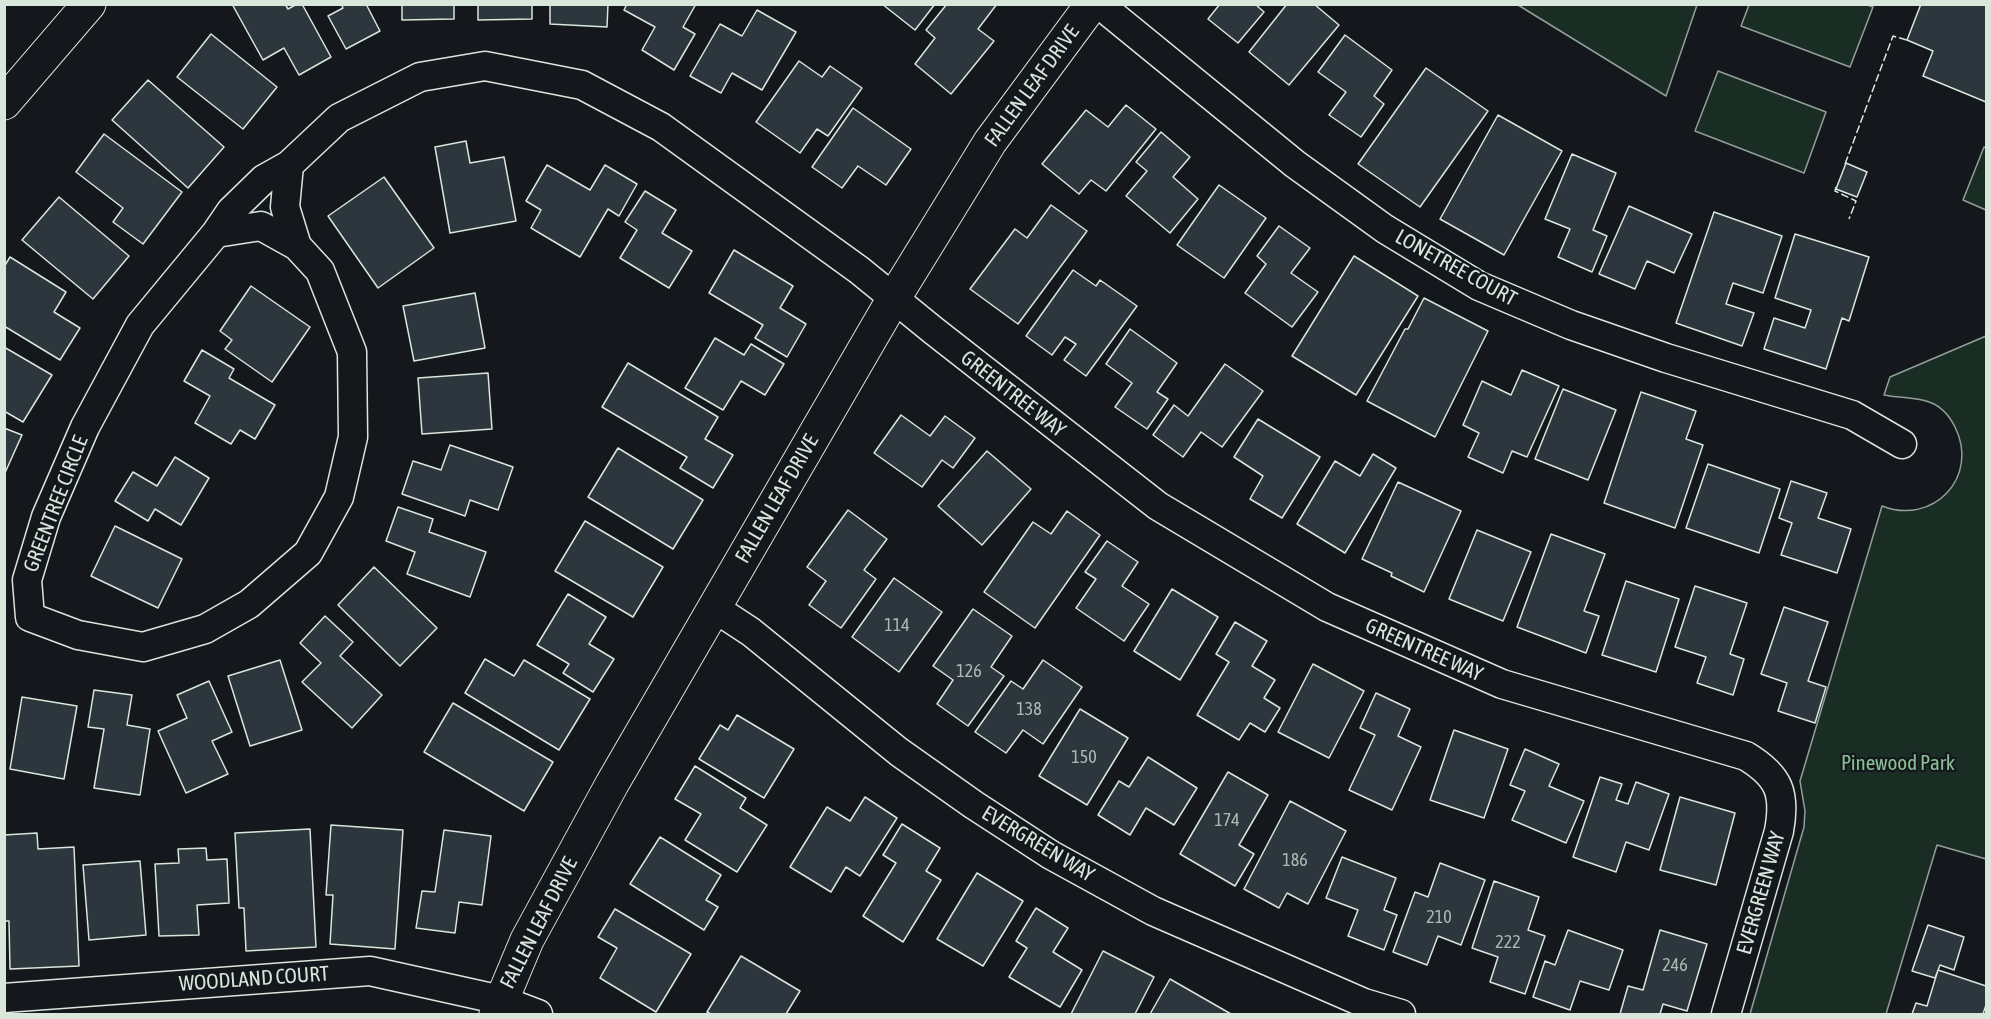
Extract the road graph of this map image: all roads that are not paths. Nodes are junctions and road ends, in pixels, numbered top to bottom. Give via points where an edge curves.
1 (89, 4) edge
2 (1092, 4) edge
3 (1099, 4) edge
4 (4, 103) edge
5 (289, 165) junction
6 (216, 233) junction
7 (297, 246) junction
8 (894, 298) junction
9 (1902, 444) dead end
10 (713, 608) junction
11 (1770, 773) joint
12 (4, 998) edge
13 (499, 1007) edge
14 (538, 1014) edge
15 (1401, 1014) edge
16 (1726, 1014) edge

1 - 4 street
2 - 8 street, FALLEN LEAF DRIVE via 990,142
3 - 9 street, LONETREE COURT via 1295,164 1385,229 1479,286 1666,358 1852,415
5 - 6 street, GREENTREE WAY via 264,179 231,211
5 - 7 street via 285,207
5 - 8 street, GREENTREE WAY via 339,118 420,77 485,66 582,85 661,127
6 - 7 street, GREENTREE CIRCLE via 261,226
6 - 7 street, GREENTREE CIRCLE via 140,325 86,427 46,517 27,580 30,617 78,635 143,647 206,629 249,604 308,553 339,497 353,438 352,352 320,272
8 - 10 street, FALLEN LEAF DRIVE
8 - 11 street, GREENTREE WAY via 1158,506 1327,607 1502,684 1746,756
10 - 13 street, FALLEN LEAF DRIVE via 527,940
10 - 15 street, EVERGREEN WAY via 751,632 899,752 1051,855 1153,911 1364,1003
11 - 16 street, EVERGREEN WAY via 1782,799 1779,831
12 - 13 street, WOODLAND COURT via 370,971
13 - 14 street, WOODLAND COURT

